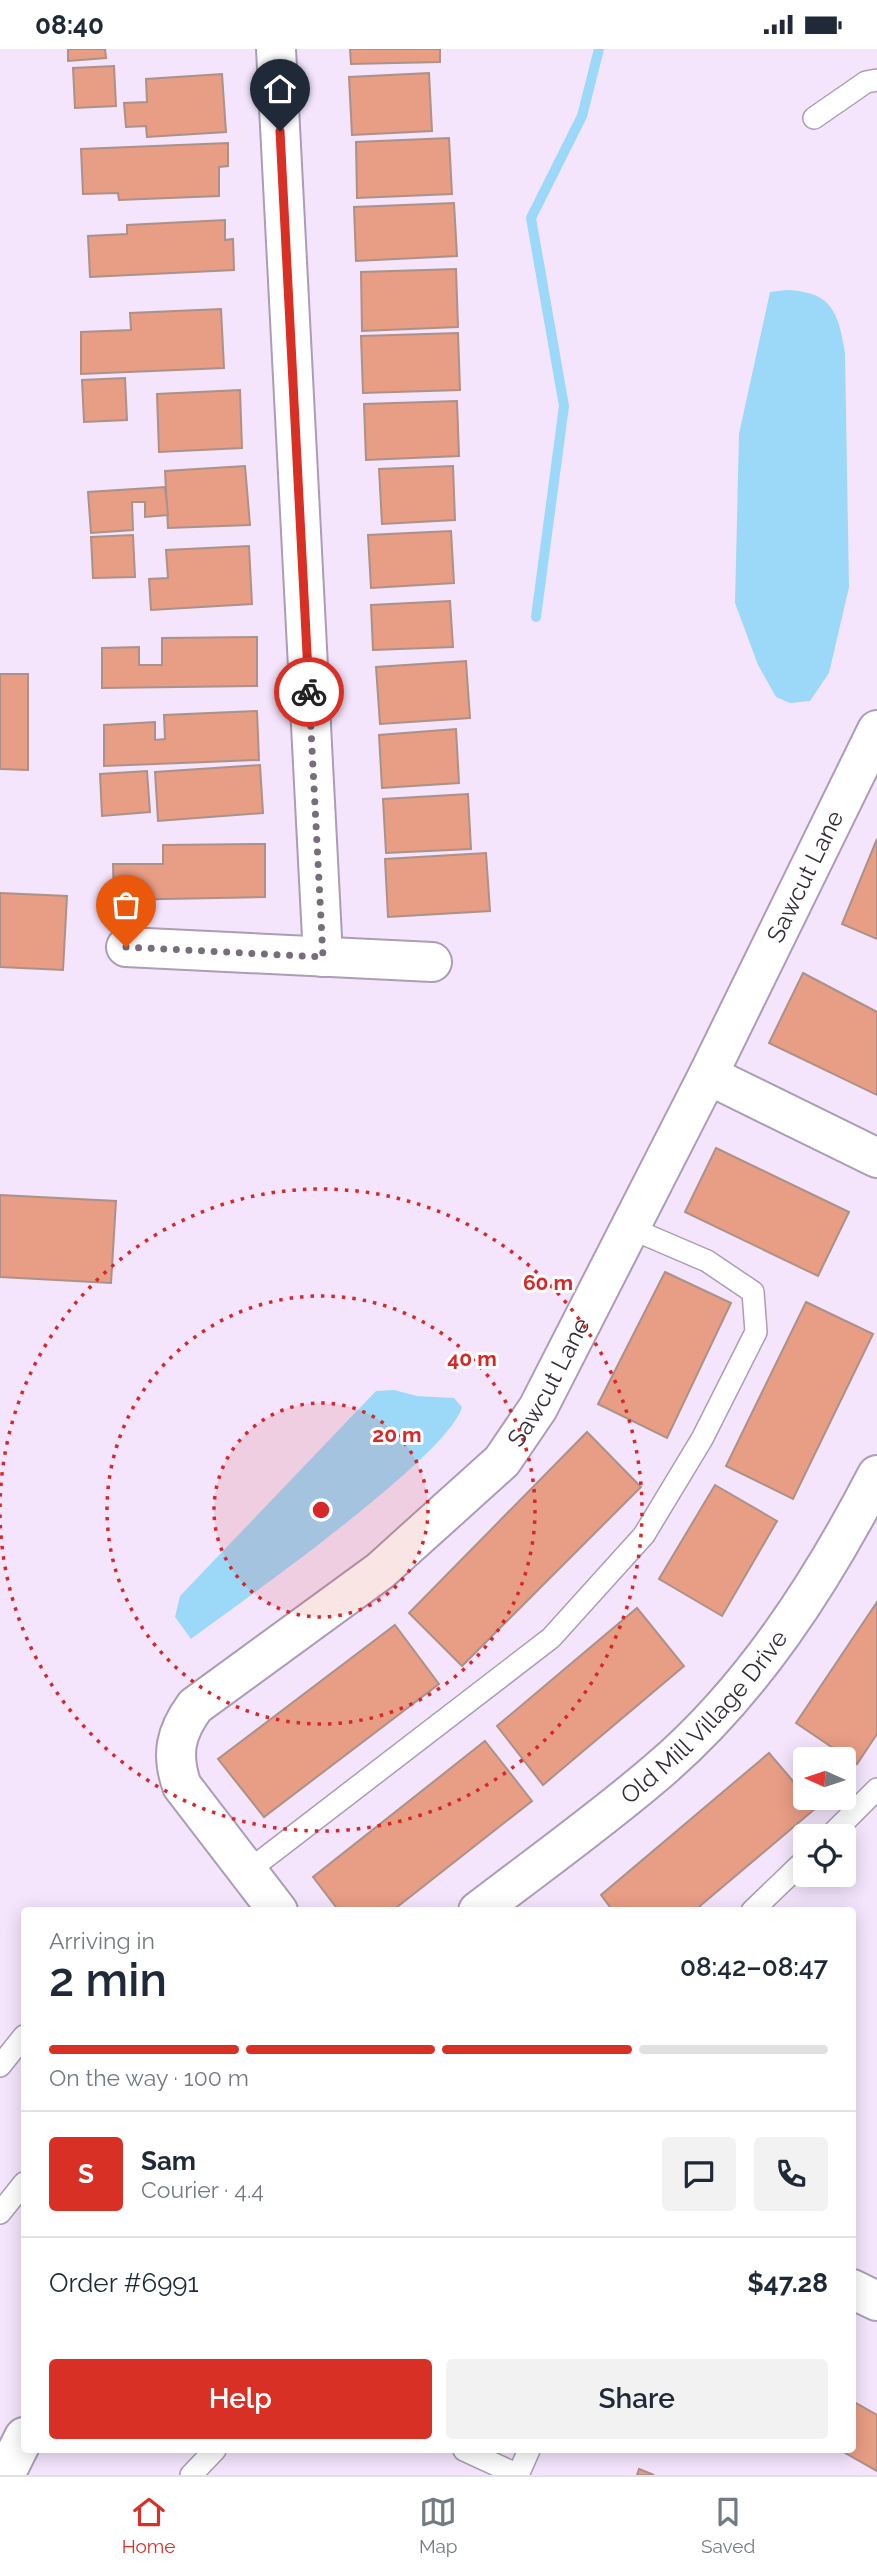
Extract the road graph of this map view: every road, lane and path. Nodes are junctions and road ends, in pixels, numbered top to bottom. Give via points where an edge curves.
1 (276, 49) edge
2 (877, 80) edge
3 (814, 118) dead end
4 (877, 730) edge
5 (126, 947) dead end
6 (323, 957) junction
7 (432, 963) dead end
8 (708, 1075) junction
9 (877, 1158) edge
10 (630, 1228) junction
11 (877, 1475) edge
12 (877, 1789) edge
13 (842, 1824) edge
14 (248, 1871) junction
15 (793, 1872) edge
16 (275, 1907) edge
17 (483, 1907) edge
18 (756, 1907) edge
19 (21, 2040) edge
20 (0, 2066) edge
21 (21, 2187) edge
22 (0, 2213) edge
23 (856, 2291) edge
24 (877, 2301) edge
25 (21, 2443) edge
26 (212, 2453) edge
27 (470, 2453) edge
28 (528, 2453) edge
29 (5, 2475) edge
30 (191, 2475) edge
31 (518, 2475) edge

1 - 6 street
2 - 3 lane via 866,82
4 - 8 street, Sawcut Lane
5 - 6 street
6 - 7 street
8 - 9 street
8 - 10 street, Sawcut Lane
10 - 14 street, Sawcut Lane via 538,1408 502,1461 380,1570 195,1706 183,1722 174,1745 183,1786
10 - 14 lane via 707,1261 753,1292 756,1332 694,1451 644,1535 551,1638
11 - 17 street, Old Mill Village Drive via 784,1632 702,1729 659,1771
12 - 13 lane
14 - 16 street, Sawcut Lane
15 - 18 lane
19 - 20 lane
21 - 22 lane
23 - 24 street
25 - 29 street
26 - 30 lane
27 - 31 lane
28 - 31 lane

